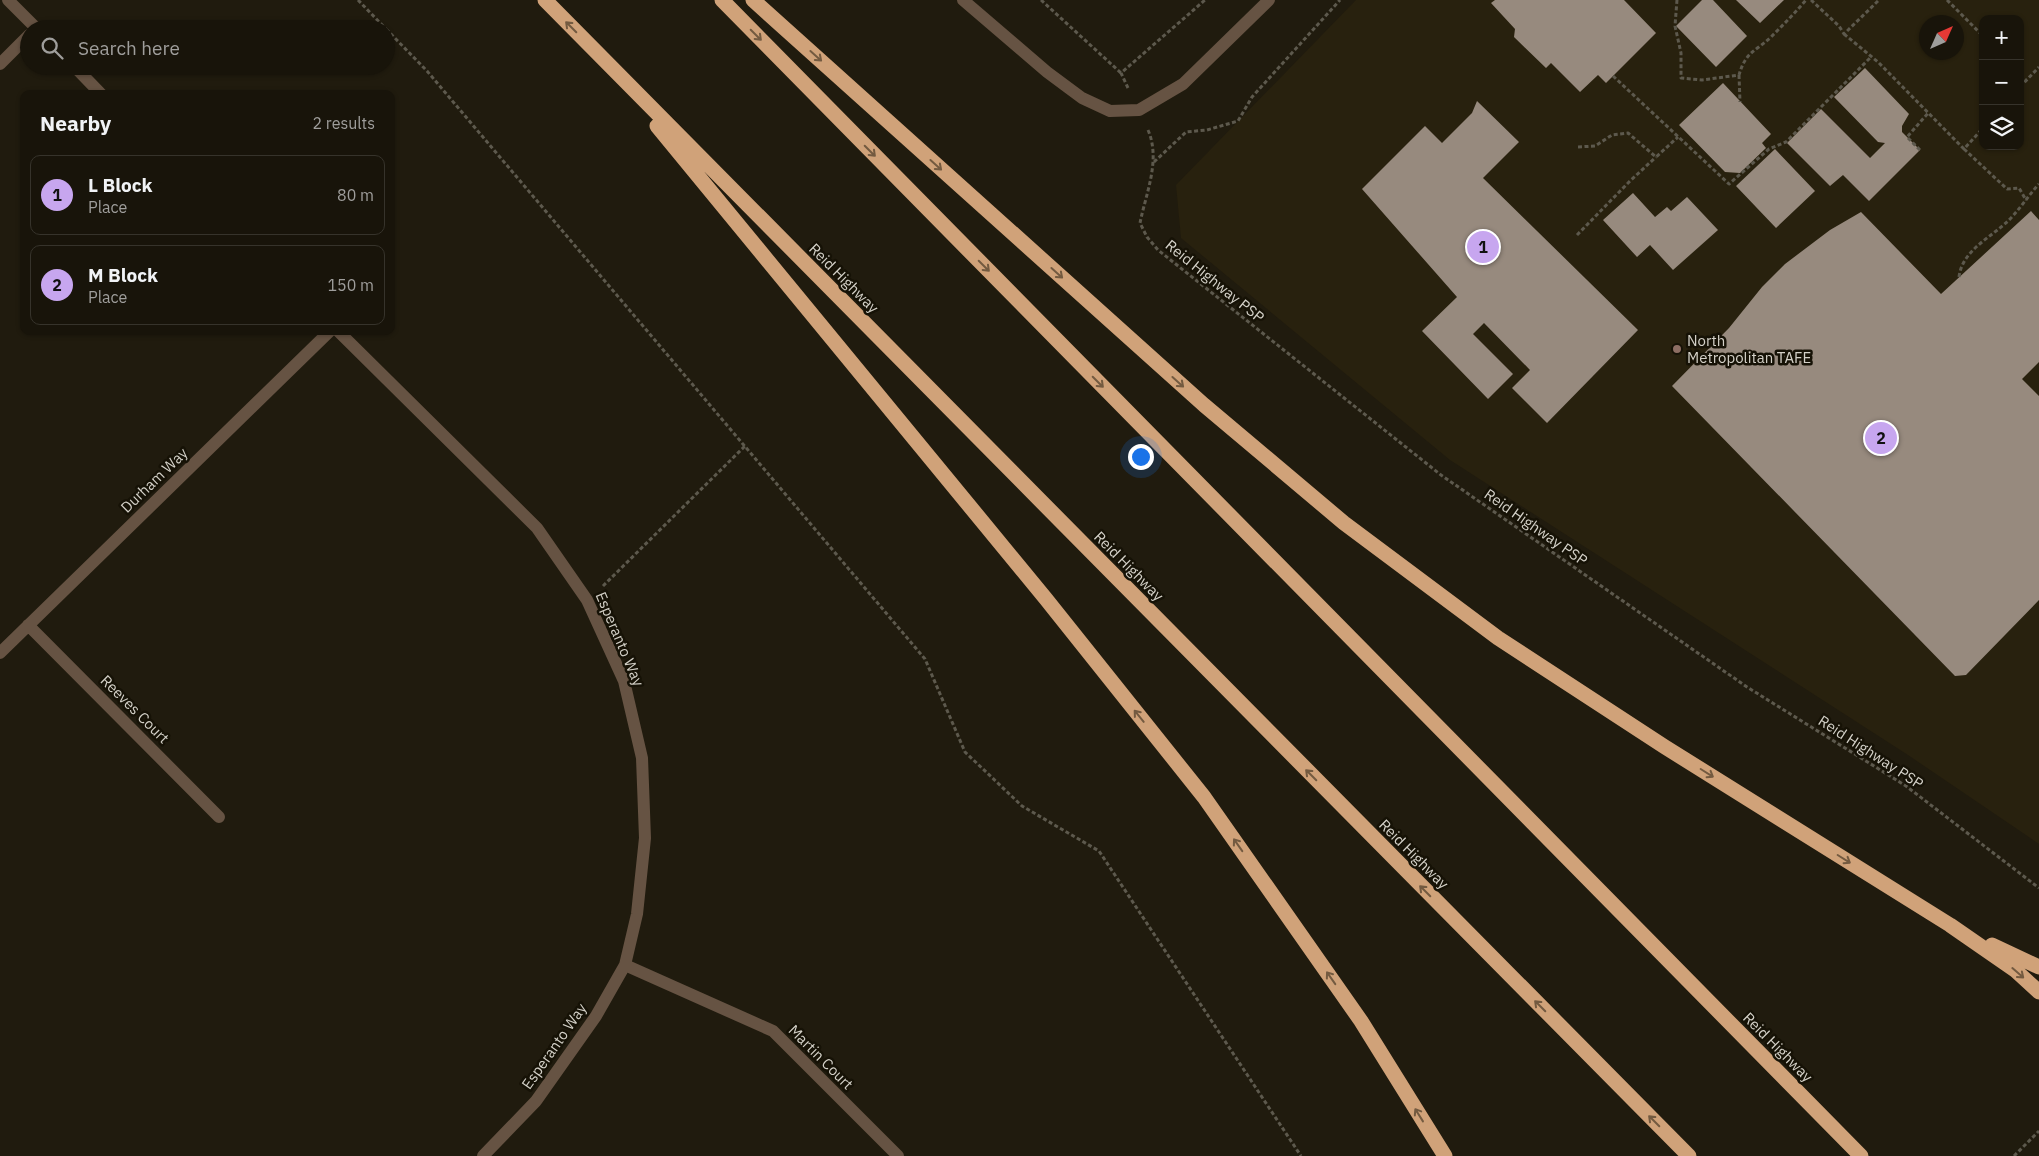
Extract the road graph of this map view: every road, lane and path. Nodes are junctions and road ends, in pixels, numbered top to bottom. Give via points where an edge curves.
1 (8, 0) edge
2 (358, 0) edge
3 (544, 0) edge
4 (722, 0) edge
5 (753, 0) edge
6 (963, 0) edge
7 (1041, 0) edge
8 (1205, 0) edge
9 (1269, 0) edge
10 (1340, 0) edge
11 (1677, 0) edge
12 (1806, 0) edge
13 (1811, 0) edge
14 (1879, 0) edge
15 (1947, 0) edge
16 (25, 20) edge
17 (377, 20) edge
18 (1979, 32) edge
19 (1844, 34) junction
20 (395, 38) edge
21 (20, 44) edge
22 (598, 55) junction
23 (1871, 57) junction
24 (0, 64) edge
25 (2039, 67) edge
26 (1121, 73) junction
27 (1739, 74) junction
28 (83, 75) edge
29 (1613, 76) dead end
30 (2026, 80) joint
31 (2024, 82) edge
32 (98, 90) edge
33 (1740, 102) dead end
34 (1138, 110) junction
35 (1929, 112) junction
36 (1979, 132) edge
37 (1678, 137) junction
38 (1578, 147) dead end
39 (1964, 148) junction
40 (1920, 150) dead end
41 (1656, 157) junction
42 (1154, 162) junction
43 (2039, 184) edge
44 (2026, 200) junction
45 (1577, 235) dead end
46 (1959, 277) dead end
47 (326, 335) edge
48 (342, 335) edge
49 (745, 446) junction
50 (588, 600) junction
51 (28, 625) junction
52 (0, 653) edge
53 (219, 817) dead end
54 (2039, 888) edge
55 (1950, 925) junction
56 (625, 965) junction
57 (2039, 967) edge
58 (2039, 992) edge
59 (2039, 1131) edge
60 (483, 1156) edge
61 (898, 1156) edge
62 (1301, 1156) edge
63 (1445, 1156) edge
64 (1689, 1156) edge
65 (1861, 1156) edge
66 (2014, 1156) edge

1 - 16 street
2 - 17 path
22 -> 3 highway, Reid Highway
4 -> 65 highway, Reid Highway
5 -> 55 highway via 1204,405 1344,523 1506,643 1665,747
6 - 34 street via 1082,98 1110,112
7 - 26 path
8 - 26 path
9 - 34 street via 1183,84
10 - 42 path via 1252,97 1238,121 1186,132
11 - 27 path via 1675,26 1681,53 1680,78 1702,80
12 - 27 path via 1743,61
13 - 19 path
14 - 19 path
15 - 18 path
19 - 23 path
20 - 49 path via 427,71
21 - 24 street
63 -> 22 highway via 1361,1021 1204,797 1046,599
64 -> 22 highway, Reid Highway
23 - 35 path
23 - 37 path via 1786,142 1769,149 1730,184
25 - 30 path
26 - 34 path, Reid Highway PSP
27 - 33 path
28 - 32 street
29 - 37 path
30 - 31 path
34 - 42 path, Reid Highway PSP via 1151,139
35 - 39 path
35 - 40 path via 1907,137
36 - 39 path
37 - 41 path
38 - 41 path via 1595,146 1612,135 1628,133
39 - 44 path via 2007,189 2018,188
41 - 45 path
42 - 54 path, Reid Highway PSP via 1140,223 1158,250 1441,475 1747,687 1906,786
43 - 44 path
44 - 46 path via 1993,235 1978,244 1965,260
47 - 51 street, Durham Way
48 - 50 street, Esperanto Way via 537,528
49 - 50 path
49 - 62 path via 925,659 965,752 1022,806 1099,851
50 - 56 street, Esperanto Way via 624,682 642,758 645,838 636,914
51 - 52 street, Durham Way
51 - 53 street, Reeves Court
55 - 57 highway
55 -> 58 highway via 2016,970
56 - 60 street, Esperanto Way via 596,1016 536,1102
56 - 61 street, Martin Court via 773,1031
59 - 66 path

